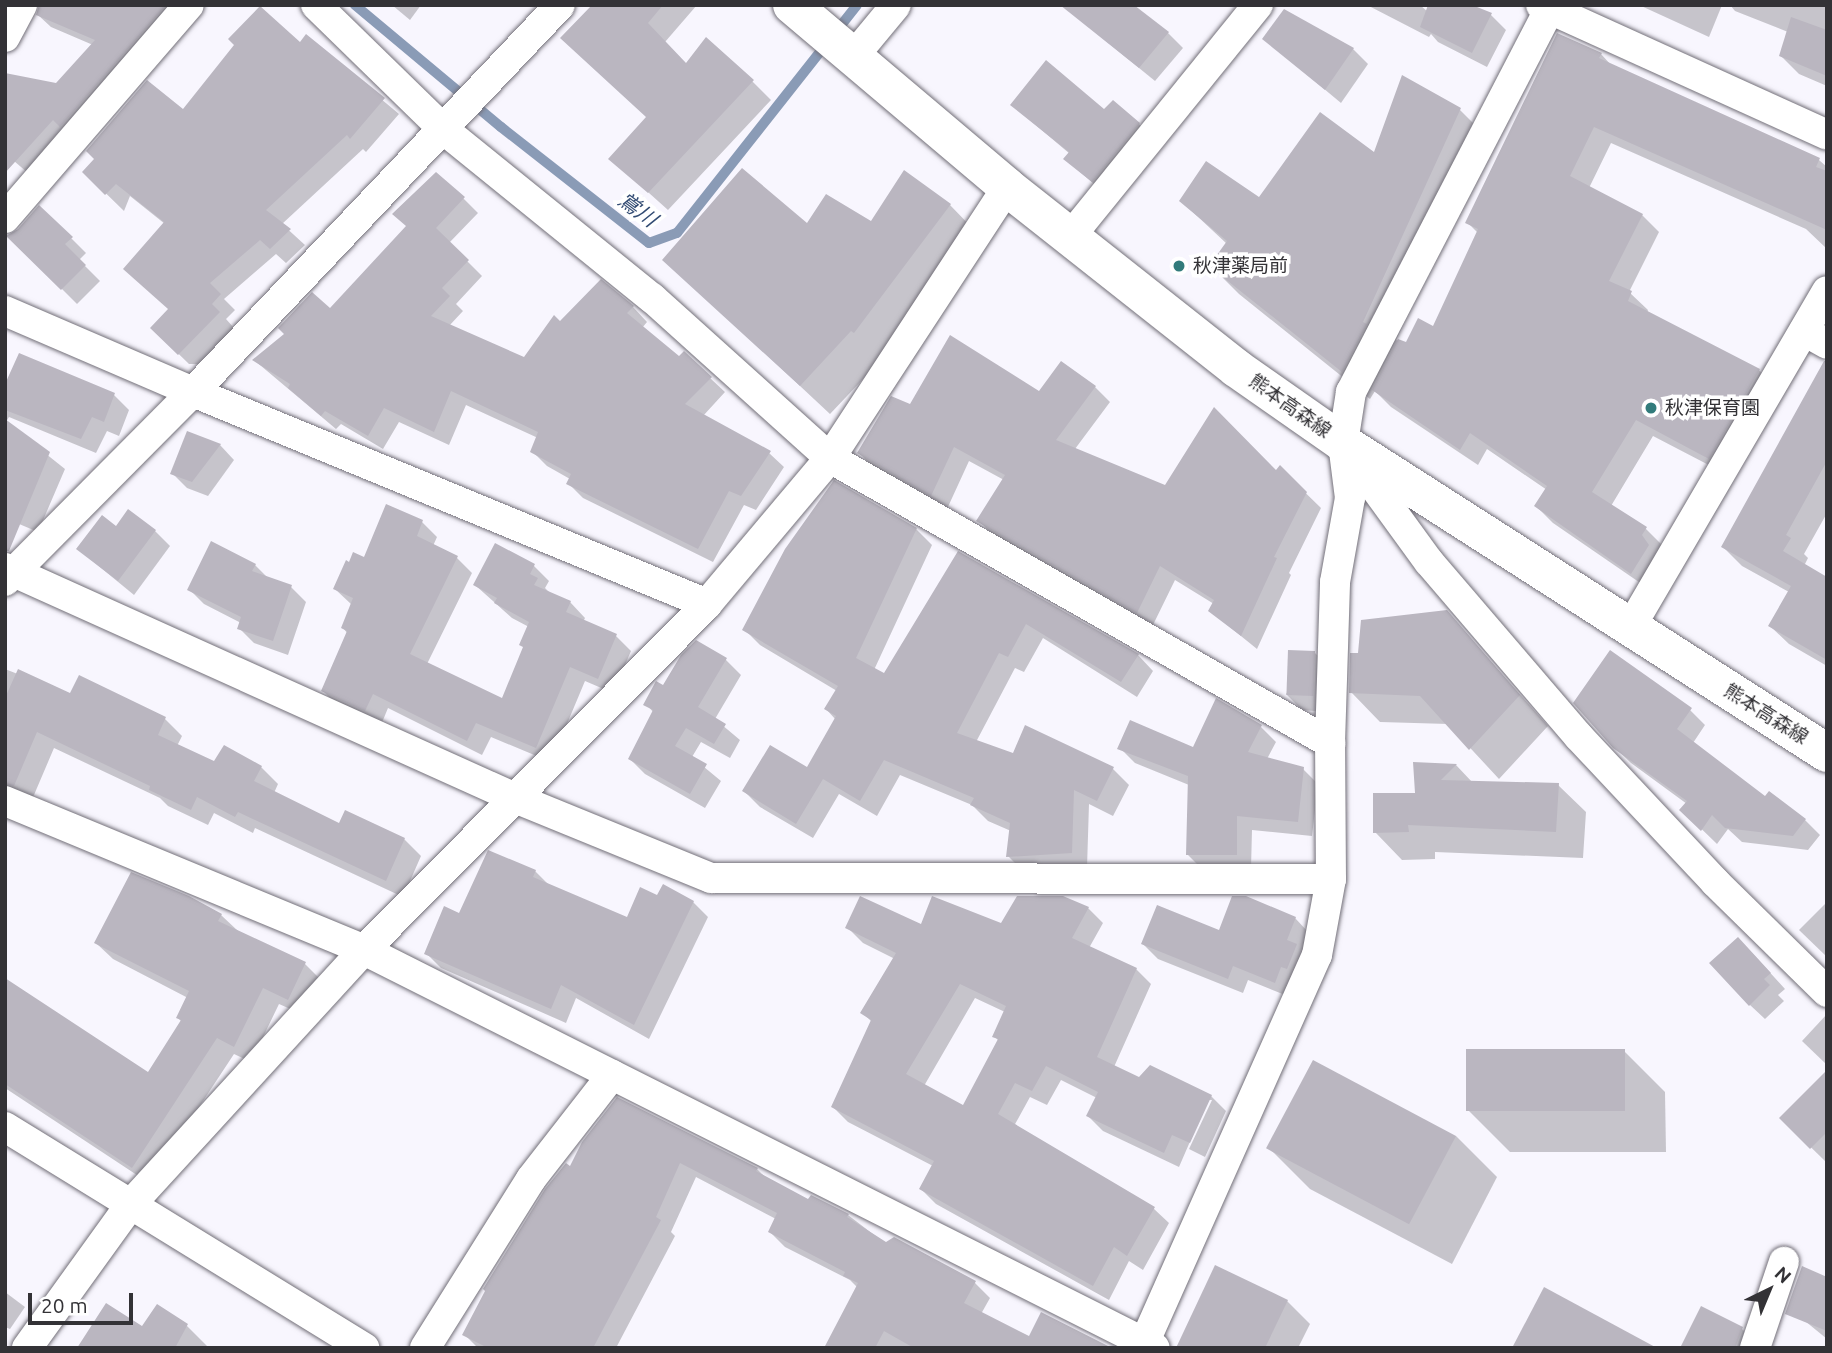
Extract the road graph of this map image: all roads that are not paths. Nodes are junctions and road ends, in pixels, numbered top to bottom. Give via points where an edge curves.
1 (22, 5) edge
2 (189, 5) edge
3 (316, 5) edge
4 (560, 5) edge
5 (792, 5) edge
6 (896, 5) edge
7 (1258, 5) edge
8 (1548, 7) edge
9 (5, 37) edge
10 (853, 57) junction
11 (443, 129) junction
12 (1827, 135) edge
13 (1007, 187) junction
14 (5, 218) edge
15 (1070, 237) junction
16 (1827, 291) edge
17 (5, 310) edge
18 (1815, 338) edge
19 (193, 392) junction
20 (1343, 443) junction
21 (830, 458) junction
22 (8, 574) edge
23 (707, 604) junction
24 (1630, 628) junction
25 (1330, 743) junction
26 (1827, 753) edge
27 (515, 798) junction
28 (5, 801) edge
29 (1331, 879) junction
30 (364, 950) junction
31 (1827, 992) edge
32 (612, 1075) junction
33 (5, 1127) edge
34 (131, 1204) junction
35 (1784, 1262) dead end
36 (1147, 1346) edge
37 (1758, 1347) edge
38 (27, 1348) edge
39 (364, 1348) edge
40 (425, 1348) edge

1 - 9 street
2 - 14 street
3 - 11 street
4 - 11 street
5 - 10 main road, 熊本高森線
6 - 10 street
7 - 15 street
8 - 12 street
8 - 20 street via 1351,392
10 - 13 main road, 熊本高森線
11 - 19 street
11 - 21 street via 652,298
13 - 15 main road, 熊本高森線
13 - 21 street
15 - 20 main road, 熊本高森線 via 1236,368
16 - 18 street
17 - 19 street
18 - 24 street
19 - 22 street
19 - 23 street
20 - 24 main road, 熊本高森線
20 - 25 street via 1350,498 1336,568
20 - 31 street via 1429,562 1578,737 1714,882
21 - 23 street
21 - 25 street
22 - 27 street
23 - 27 street
24 - 26 main road, 熊本高森線
25 - 29 street
27 - 29 street via 711,877
27 - 30 street
28 - 30 street
29 - 36 street via 1317,955
30 - 32 street
30 - 34 street
32 - 36 street
32 - 40 street via 531,1179
33 - 34 street
34 - 38 street
34 - 39 street
35 - 37 street

